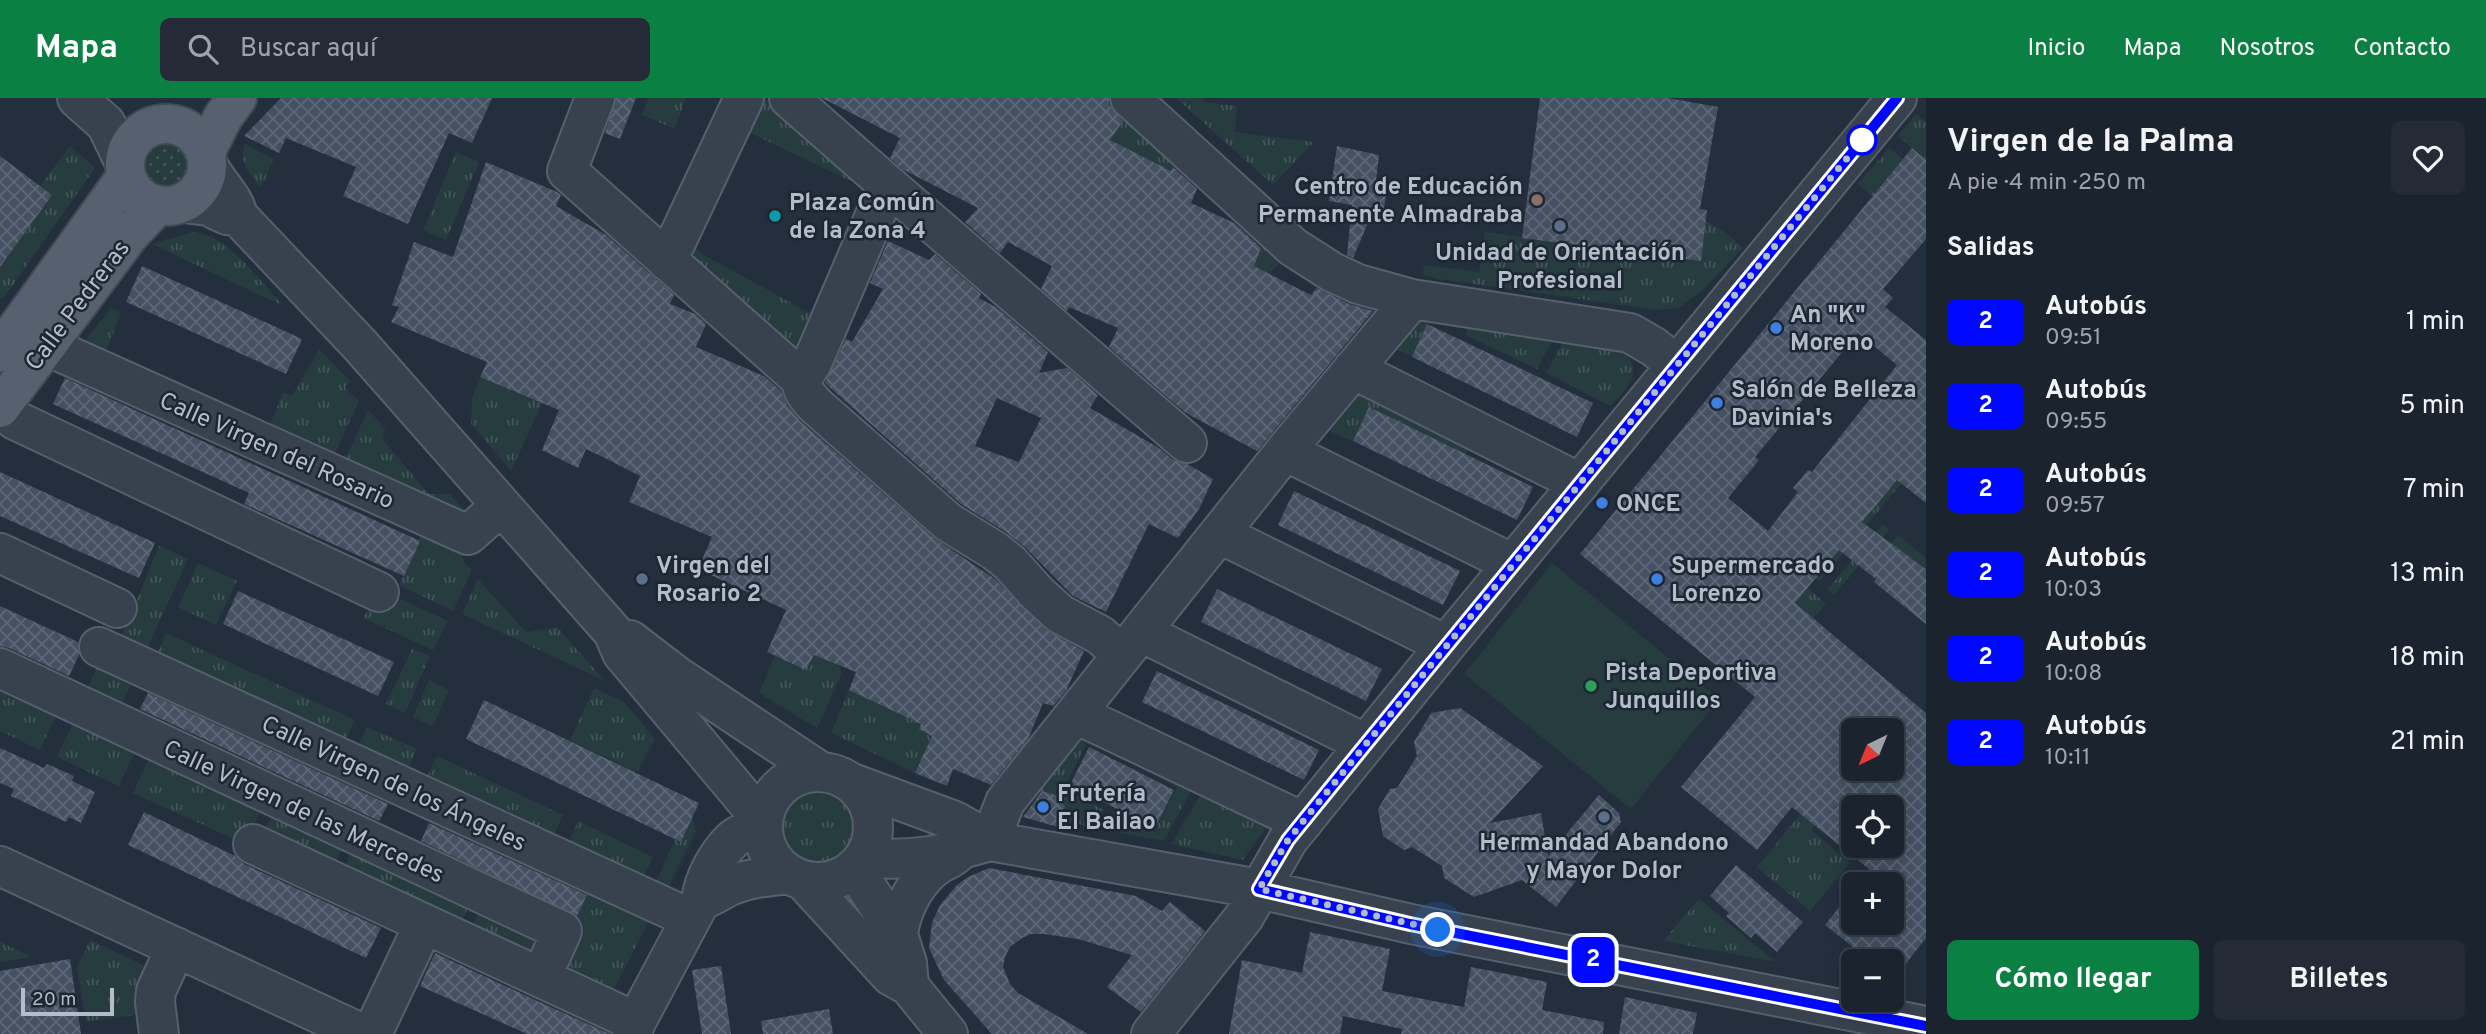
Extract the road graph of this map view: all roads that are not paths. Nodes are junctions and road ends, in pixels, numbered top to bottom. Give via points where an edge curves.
1 (77, 98) edge
2 (237, 98) edge
3 (595, 98) edge
4 (744, 98) edge
5 (789, 98) edge
6 (1130, 98) edge
7 (1898, 98) edge
8 (166, 117) edge
9 (106, 124) junction
10 (206, 158) junction
11 (126, 170) junction
12 (888, 185) junction
13 (171, 204) junction
14 (238, 216) junction
15 (667, 261) junction
16 (1412, 299) junction
17 (47, 346) junction
18 (0, 352) edge
19 (1676, 365) junction
20 (801, 373) junction
21 (1366, 375) junction
22 (0, 408) edge
23 (1187, 443) dead end
24 (1285, 451) junction
25 (1580, 483) junction
26 (500, 506) junction
27 (1220, 534) junction
28 (0, 553) edge
29 (1513, 564) junction
30 (379, 592) dead end
31 (117, 608) dead end
32 (613, 632) junction
33 (1131, 644) junction
34 (1446, 645) junction
35 (99, 647) dead end
36 (0, 668) edge
37 (1076, 714) junction
38 (1366, 744) junction
39 (836, 778) junction
40 (1303, 821) junction
41 (763, 824) junction
42 (253, 844) dead end
43 (975, 846) junction
44 (859, 863) junction
45 (0, 866) edge
46 (796, 877) junction
47 (1259, 889) junction
48 (695, 909) junction
49 (424, 924) junction
50 (898, 934) junction
51 (176, 947) junction
52 (541, 978) junction
53 (909, 986) junction
54 (1907, 1027) edge
55 (634, 1028) edge
56 (159, 1034) edge
57 (363, 1034) edge
58 (372, 1034) edge
59 (948, 1034) edge
60 (1151, 1034) edge

1 - 9 street
2 - 10 main road via 223,117
3 - 15 street via 567,171
4 - 15 street
5 - 12 street
6 - 16 street via 1309,259 1358,285
7 - 19 street
8 - 9 street
8 - 10 main road via 200,142
8 - 11 main road via 129,146
9 - 11 street
10 - 13 main road via 201,186 194,196
10 - 14 street via 236,205
11 - 13 main road via 138,196
11 - 18 main road, Calle Pedreras
12 - 20 street via 812,363
12 - 23 street
13 - 14 street via 208,206
13 - 17 main road, Calle Pedreras via 130,234
14 - 26 street
15 - 20 street via 795,374
16 - 19 street via 1630,333
16 - 21 street
17 - 22 main road, Calle Pedreras
17 - 26 street, Calle Virgen del Rosario via 468,535
19 - 25 street
20 - 33 street via 803,391 866,450 948,522 1010,563 1060,614 1100,635
21 - 24 street
21 - 25 street
22 - 30 street via 15,420
24 - 27 street
24 - 29 street
25 - 29 street
26 - 32 street
27 - 33 street
27 - 34 street
28 - 31 street
29 - 34 street
32 - 39 street
32 - 41 street via 622,653
33 - 37 street
33 - 38 street
34 - 38 street
35 - 48 street, Calle Virgen de los Ángeles
36 - 52 street, Calle Virgen de las Mercedes via 562,931
37 - 40 street
37 - 43 street
38 - 40 street
39 - 41 street via 804,773 789,780 767,805
39 - 43 street via 955,821
39 - 44 street via 863,796 871,810 871,843
40 - 47 street
41 - 46 street via 766,845 775,861
41 - 48 street via 733,839 703,882
42 - 49 street
43 - 44 street
43 - 47 street
43 - 50 street via 940,863 918,886 904,906
44 - 46 street via 835,880
44 - 50 street
45 - 51 street
46 - 48 street via 754,878 730,886
46 - 53 street via 891,976
47 - 54 street
47 - 60 street via 1244,917
48 - 55 street
49 - 52 street
49 - 58 street
50 - 53 street
51 - 56 street via 156,992
51 - 57 street
52 - 55 street
53 - 59 street

